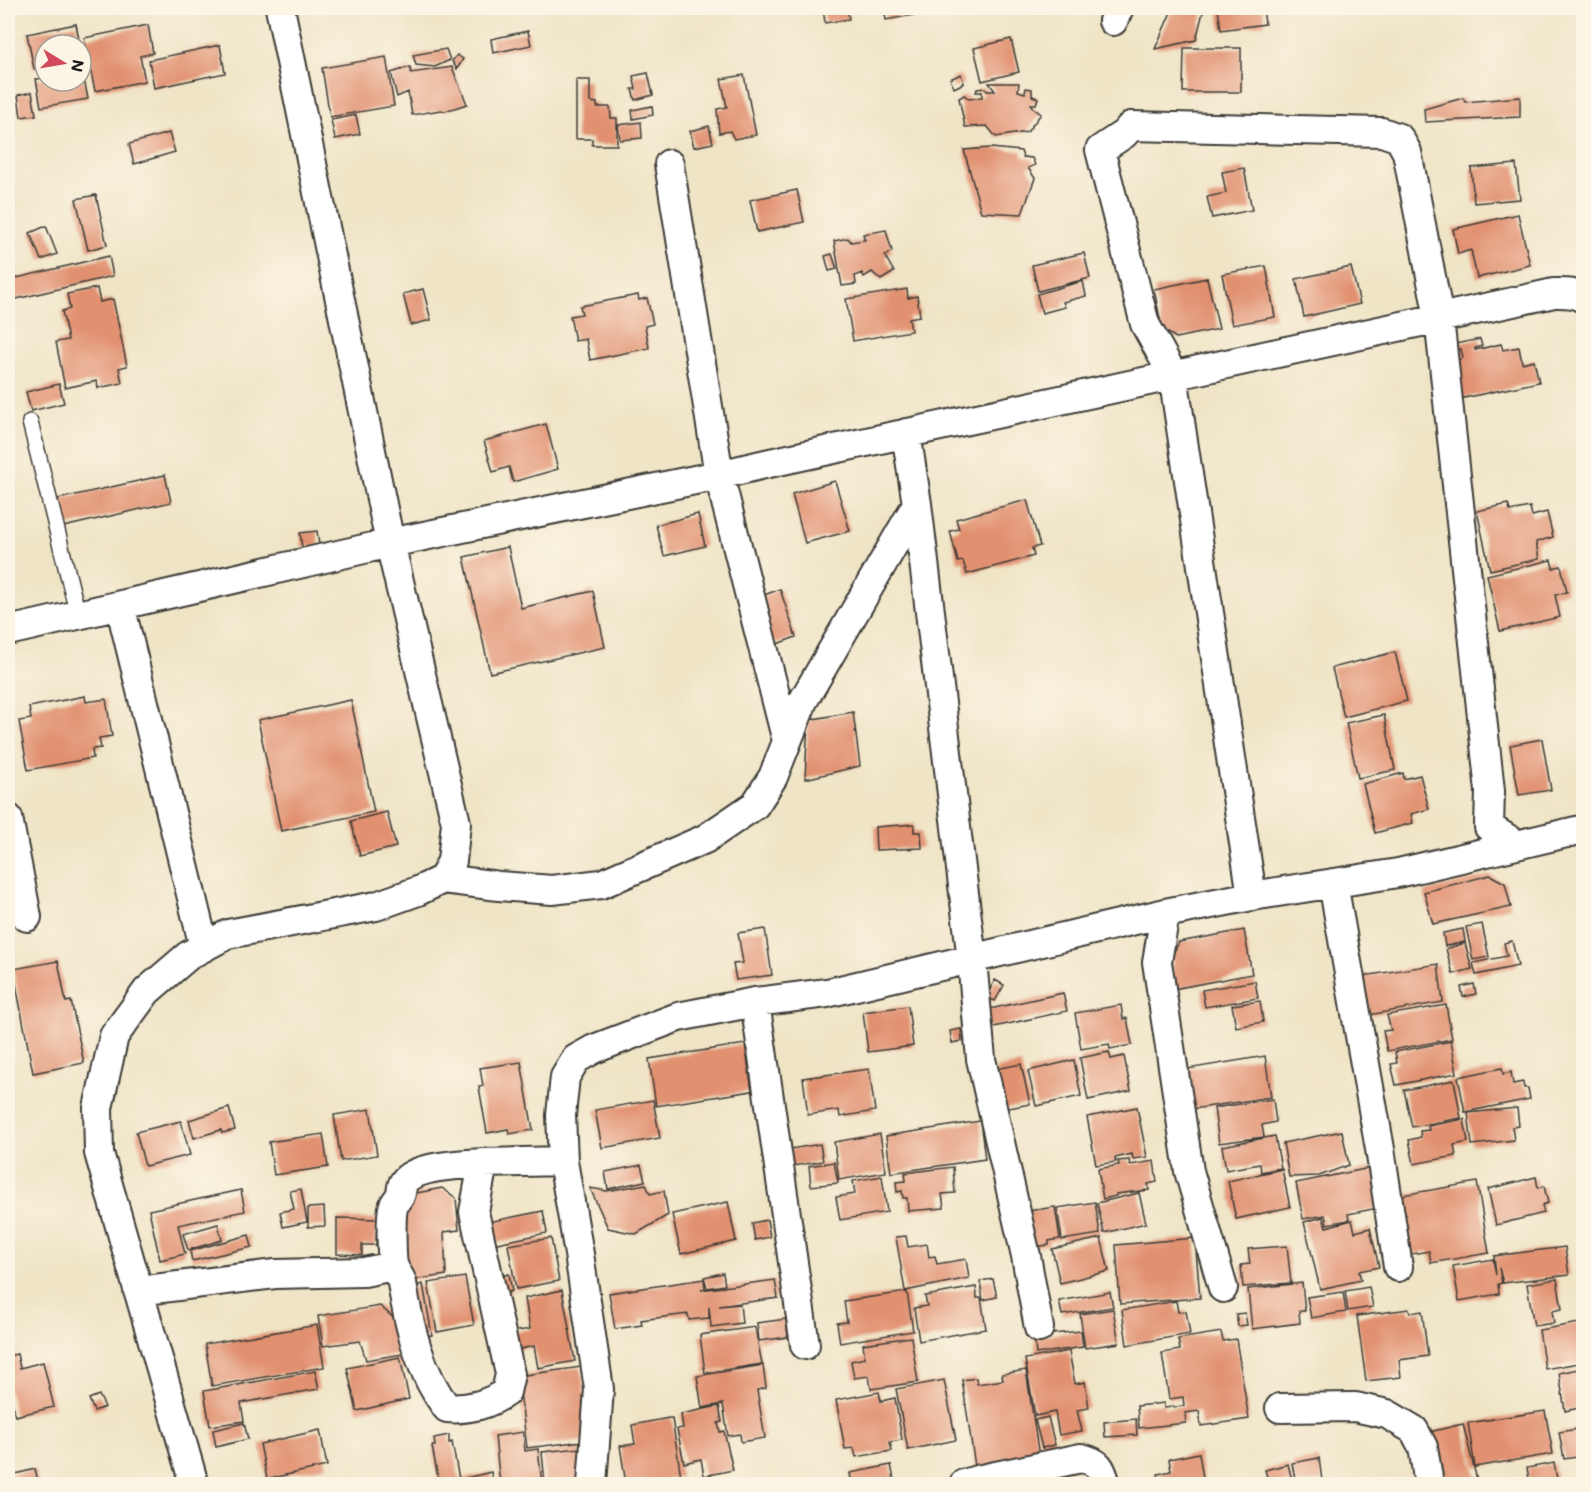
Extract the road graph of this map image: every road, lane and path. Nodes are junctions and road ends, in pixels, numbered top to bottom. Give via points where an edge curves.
1 (280, 8) edge
2 (669, 164) dead end
3 (1582, 296) edge
4 (1438, 318) junction
5 (1173, 375) junction
6 (30, 422) dead end
7 (906, 433) junction
8 (718, 475) junction
9 (917, 504) junction
10 (390, 543) junction
11 (120, 605) junction
12 (78, 615) junction
13 (8, 632) edge
14 (787, 741) junction
15 (8, 818) edge
16 (1584, 829) edge
17 (1516, 844) junction
18 (443, 879) junction
19 (1333, 884) junction
20 (1252, 896) junction
21 (1165, 913) junction
22 (27, 917) dead end
23 (204, 947) junction
24 (972, 960) junction
25 (755, 1002) junction
26 (563, 1161) junction
27 (483, 1163) junction
28 (393, 1266) junction
29 (1398, 1267) dead end
30 (1223, 1288) dead end
31 (138, 1291) junction
32 (1039, 1328) dead end
33 (805, 1345) dead end
34 (1280, 1407) dead end
35 (194, 1485) edge
36 (592, 1485) edge
37 (964, 1485) edge
38 (1106, 1485) edge
39 (1429, 1485) edge

1 - 10 street
2 - 8 street
3 - 4 street via 1554,293
4 - 5 street
4 - 5 street via 1407,152 1400,138 1382,132 1131,126 1100,150 1145,324
4 - 17 street via 1490,791 1490,827
5 - 7 street
5 - 20 street
6 - 12 lane
7 - 8 street
7 - 9 street
8 - 10 street
8 - 14 street
9 - 14 street via 804,701
9 - 24 street
10 - 11 street
10 - 18 street via 456,824 452,861
11 - 12 street
11 - 23 street
12 - 13 street
14 - 18 street via 772,777 754,805 705,839 601,884 552,890
15 - 22 street
16 - 17 street
17 - 19 street via 1398,873
18 - 23 street via 376,906 228,934
19 - 20 street
19 - 29 street
20 - 21 street
21 - 24 street
21 - 30 street via 1157,962 1189,1172
23 - 31 street via 147,991 114,1036 98,1108 99,1153
24 - 25 street via 827,993
24 - 32 street via 981,1059
25 - 26 street via 678,1017 576,1059 565,1077 561,1115
25 - 33 street
26 - 27 street
26 - 36 street via 599,1389
27 - 28 street via 429,1169 404,1182 393,1206
27 - 28 street via 474,1212 510,1374 506,1392 462,1410 447,1408 416,1347 402,1280
28 - 31 street via 364,1272 276,1274
31 - 35 street
34 - 39 street via 1354,1407 1387,1413 1414,1430 1423,1447
37 - 38 street via 1081,1458 1092,1460 1102,1470

